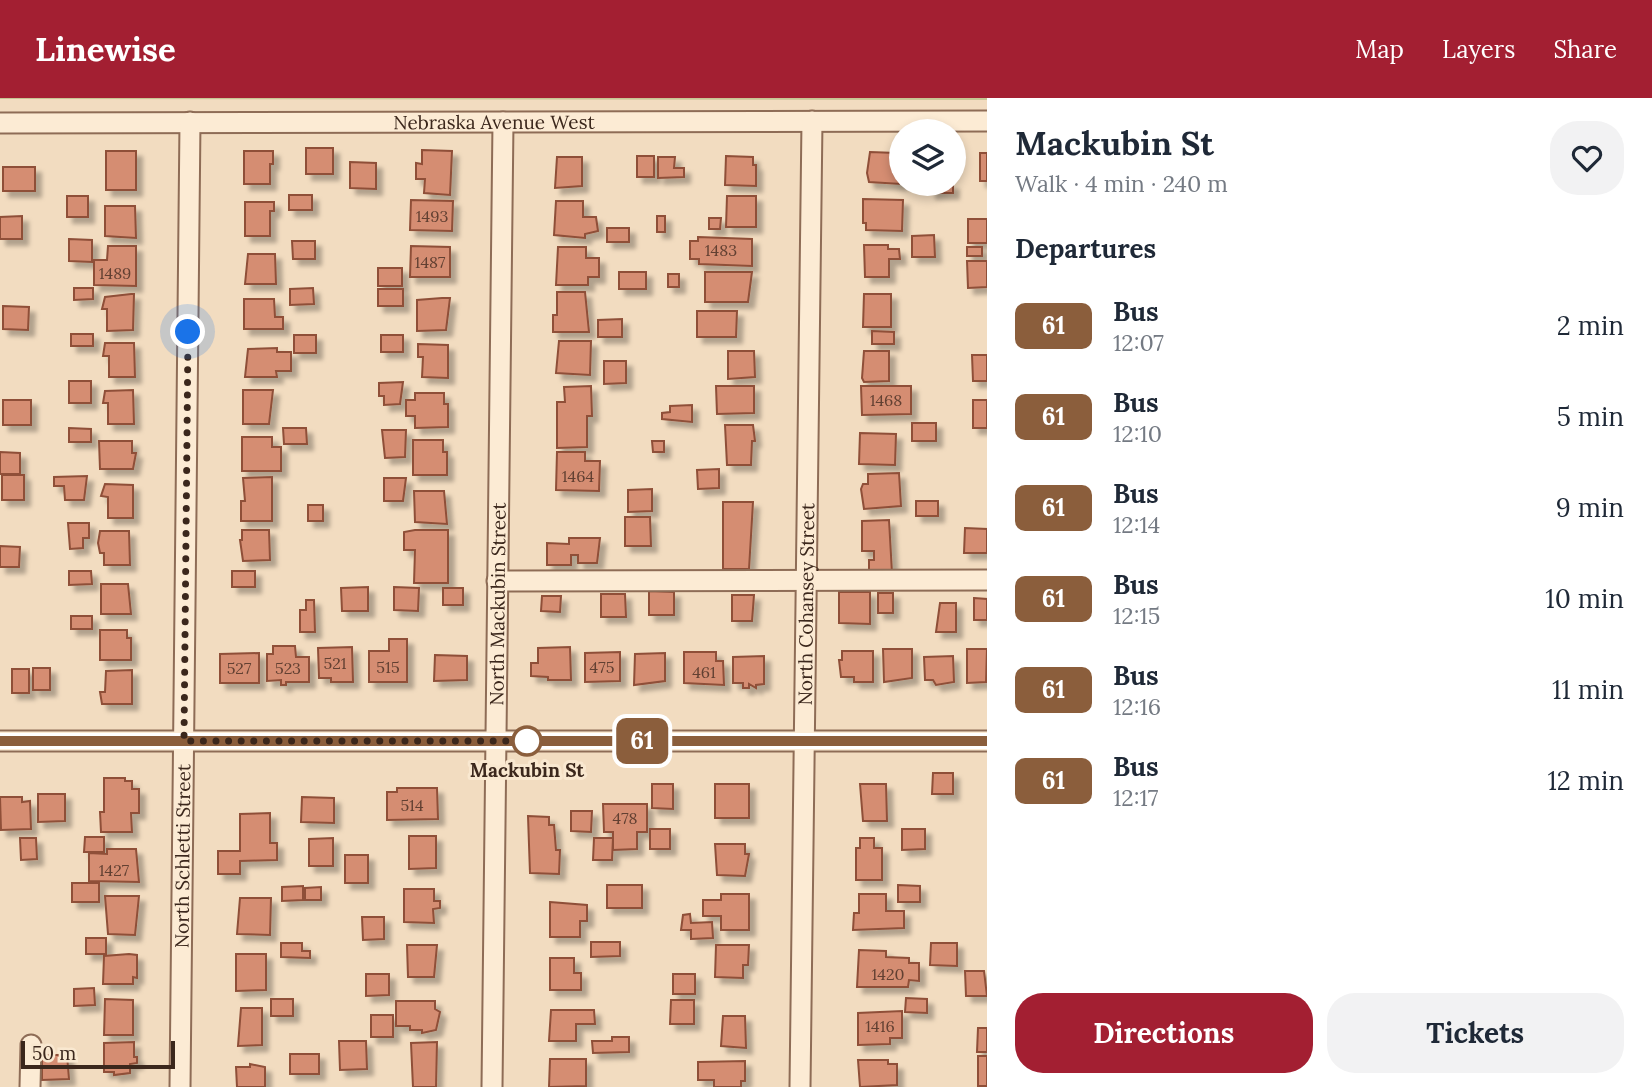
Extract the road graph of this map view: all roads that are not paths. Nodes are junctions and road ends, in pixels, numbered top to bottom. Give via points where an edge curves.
1 (811, 121) junction
2 (987, 121) edge
3 (190, 122) junction
4 (503, 122) junction
5 (0, 123) edge
6 (987, 580) edge
7 (497, 581) junction
8 (805, 581) junction
9 (0, 741) edge
10 (184, 741) junction
11 (495, 741) junction
12 (803, 741) junction
13 (987, 741) edge
14 (31, 1045) dead end
15 (30, 1087) edge
16 (180, 1087) edge
17 (492, 1087) edge
18 (800, 1087) edge

1 - 2 street, Nebraska Avenue West
1 - 4 street, Nebraska Avenue West
1 - 8 street, North Cohansey Street
3 - 4 street, Nebraska Avenue West
3 - 5 street, Nebraska Avenue West
3 - 10 street, North Schletti Street
4 - 7 street, North Mackubin Street
6 - 8 street
7 - 8 street
7 - 11 street, North Mackubin Street
8 - 12 street, North Cohansey Street
9 - 10 street
10 - 11 street
10 - 16 street, North Schletti Street
11 - 12 street
11 - 17 street, North Mackubin Street
12 - 13 street
12 - 18 street, North Cohansey Street
14 - 15 street

